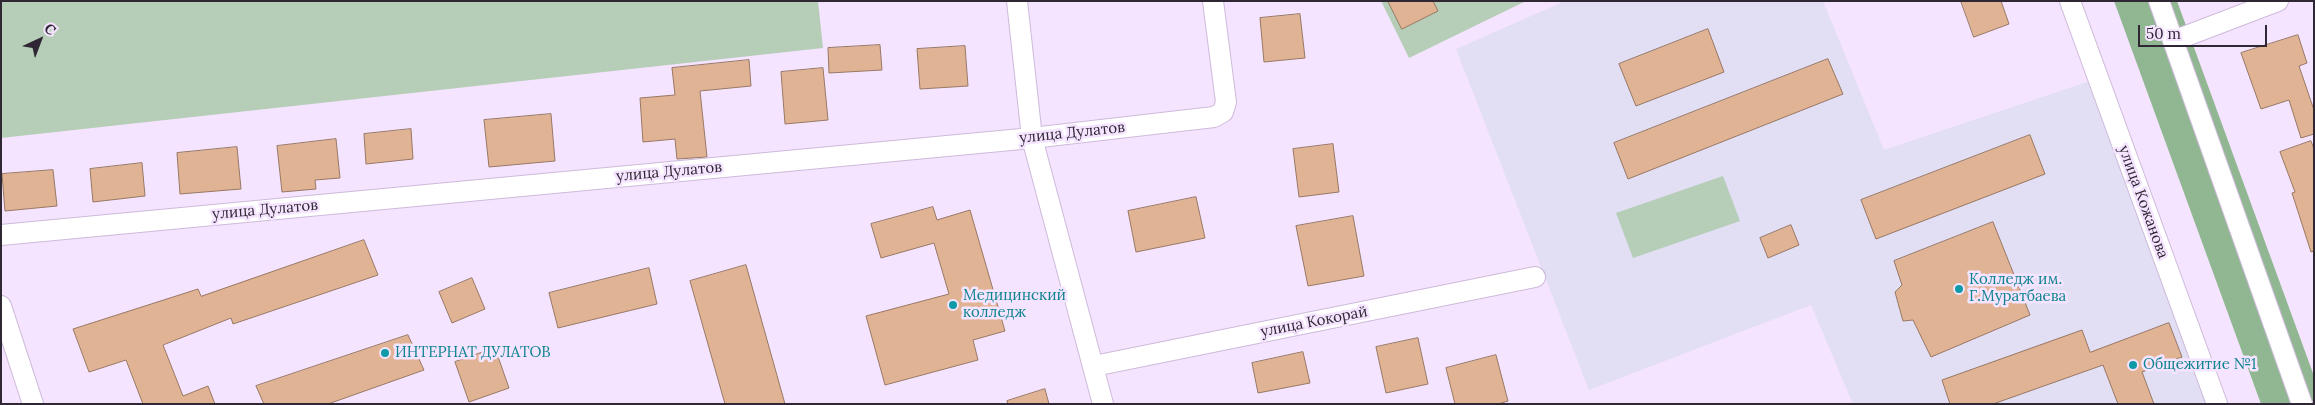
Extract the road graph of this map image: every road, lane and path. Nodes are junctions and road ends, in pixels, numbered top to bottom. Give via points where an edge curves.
1 (1017, 1) edge
2 (1214, 1) edge
3 (2070, 1) edge
4 (2159, 1) edge
5 (2278, 1) edge
6 (2173, 41) junction
7 (1032, 138) junction
8 (1, 235) edge
9 (1535, 278) dead end
10 (1, 306) edge
11 (1094, 366) junction
12 (33, 404) edge
13 (1103, 404) edge
14 (2217, 404) edge
15 (2302, 404) edge

1 - 7 street
2 - 7 street, улица Дулатов via 1226,102 1223,112 1214,117
3 - 14 street, улица Кожанова
4 - 6 street
5 - 6 street
6 - 15 street
7 - 8 street, улица Дулатов
7 - 11 street
9 - 11 street, улица Кокорай
10 - 12 street
11 - 13 street

